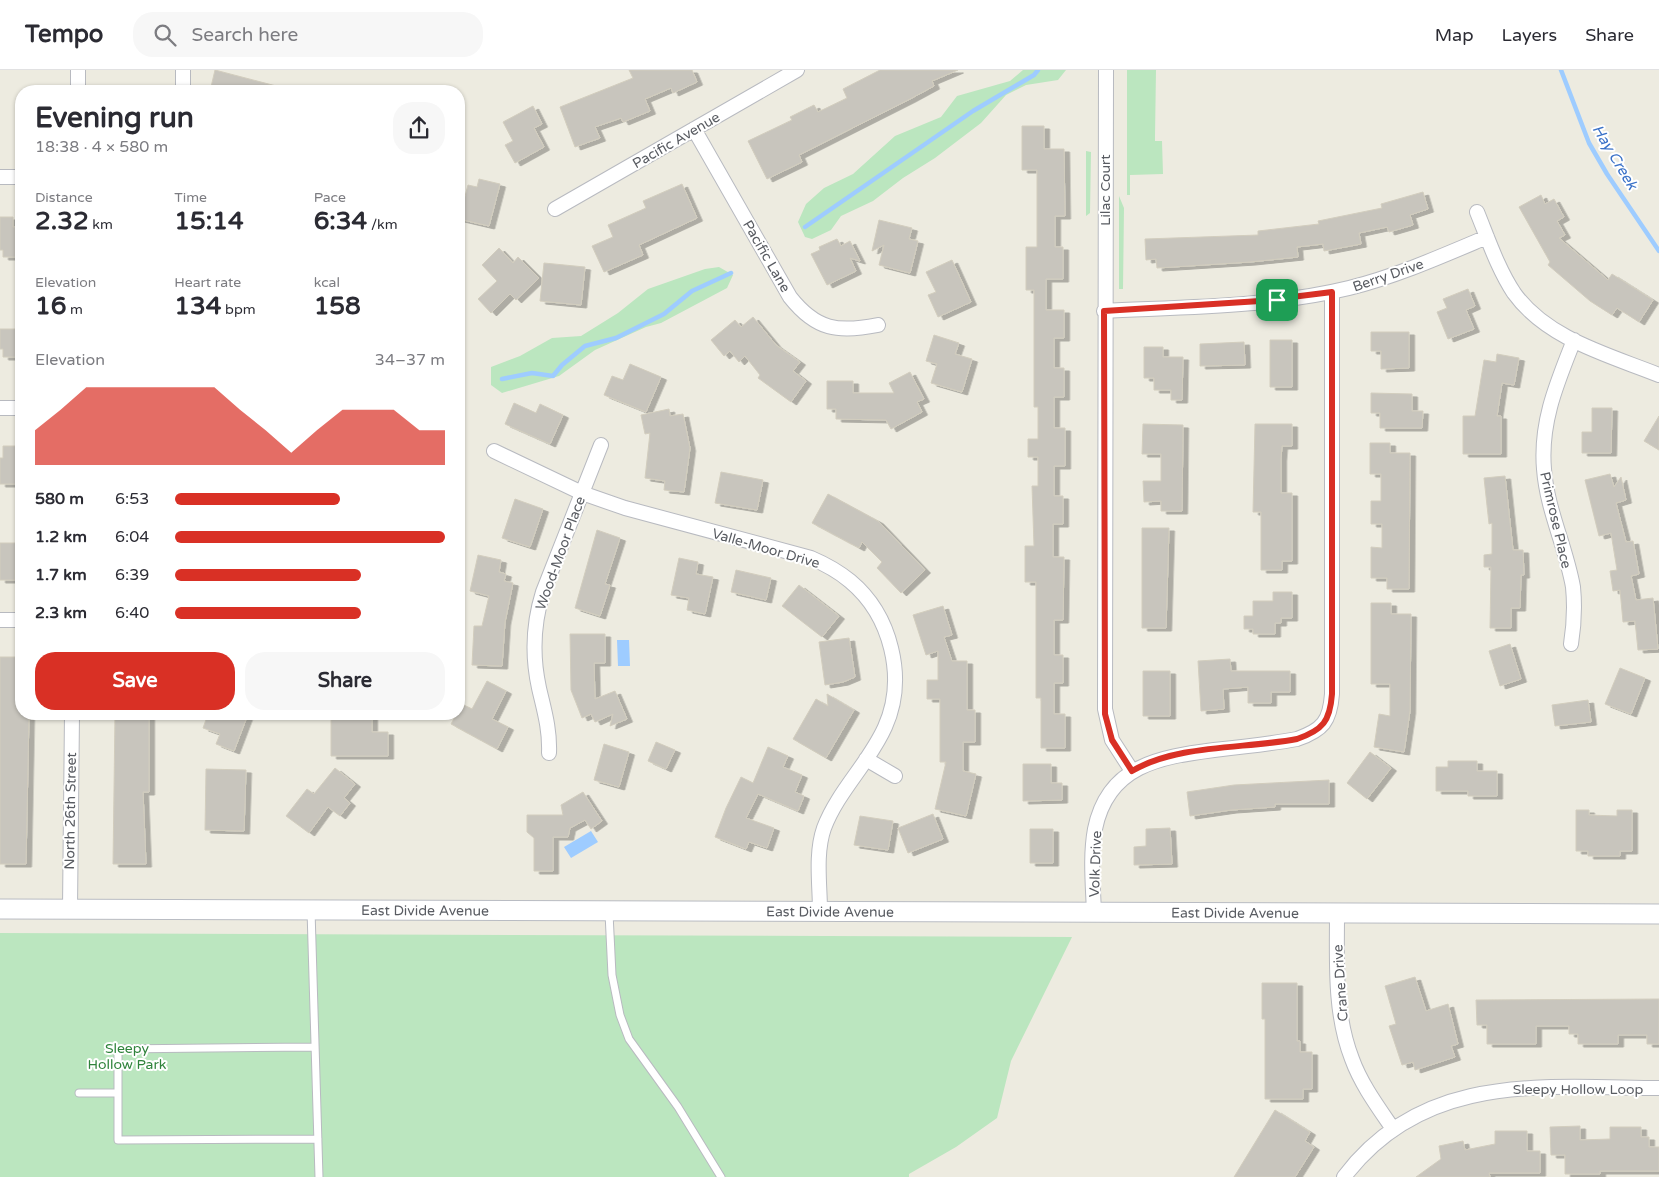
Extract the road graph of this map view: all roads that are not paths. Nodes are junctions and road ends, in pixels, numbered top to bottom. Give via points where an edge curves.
1 (78, 70) edge
2 (183, 70) edge
3 (797, 70) edge
4 (1106, 70) edge
5 (78, 85) edge
6 (183, 85) edge
7 (694, 130) junction
8 (0, 177) edge
9 (15, 177) edge
10 (555, 209) dead end
11 (1478, 212) dead end
12 (1487, 237) junction
13 (1332, 292) junction
14 (1104, 311) junction
15 (878, 326) dead end
16 (1574, 340) junction
17 (1659, 375) edge
18 (0, 408) edge
19 (15, 408) edge
20 (601, 445) dead end
21 (494, 452) dead end
22 (582, 493) junction
23 (0, 620) edge
24 (15, 620) edge
25 (1571, 644) dead end
26 (72, 720) edge
27 (549, 753) dead end
28 (866, 759) junction
29 (1132, 771) junction
30 (895, 776) dead end
31 (0, 909) edge
32 (70, 909) junction
33 (310, 910) junction
34 (608, 910) junction
35 (820, 911) junction
36 (1094, 913) junction
37 (1337, 914) junction
38 (1659, 914) edge
39 (315, 1047) junction
40 (1659, 1088) edge
41 (79, 1093) dead end
42 (118, 1093) junction
43 (1393, 1129) junction
44 (318, 1139) junction
45 (319, 1177) edge
46 (721, 1177) edge
47 (1344, 1177) edge

1 - 5 street
2 - 6 street
3 - 7 street, Pacific Avenue
4 - 14 street, Lilac Court
7 - 10 street, Pacific Avenue
7 - 15 street, Pacific Lane via 800,310 825,326 842,329
8 - 9 street
11 - 12 street
12 - 13 street, Berry Drive via 1397,273
12 - 16 street via 1507,281 1524,304 1545,324
13 - 14 street, Berry Drive via 1260,301
13 - 29 street, Volk Drive via 1332,694 1327,719 1297,739 1169,756
14 - 29 street, Lilac Court via 1105,714 1112,740
16 - 17 street
16 - 25 street, Primrose Place via 1548,408 1543,456 1546,488 1572,586
18 - 19 street
20 - 22 street, Wood-Moor Place
21 - 22 street, Valle-Moor Drive
22 - 27 street, Wood-Moor Place via 543,592 535,627 534,657 549,727
22 - 28 street, Valle-Moor Drive via 647,515 811,558 851,582 880,619 894,663 894,691 889,717
23 - 24 street
26 - 32 street, North 26th Street
28 - 30 street
28 - 35 street, Valle-Moor Drive via 835,804 823,830 819,858
29 - 36 street, Volk Drive via 1112,791 1098,818 1094,847
31 - 32 street, East Divide Avenue
32 - 33 street, East Divide Avenue
33 - 34 street, East Divide Avenue
33 - 39 lane
34 - 35 street, East Divide Avenue
34 - 46 lane via 612,975 620,1015 629,1039 678,1107
35 - 36 street, East Divide Avenue
36 - 37 street, East Divide Avenue
37 - 38 street, East Divide Avenue
37 - 43 street, Crane Drive via 1338,994 1346,1041 1363,1082
39 - 42 lane via 118,1049
39 - 44 lane
40 - 43 street, Sleepy Hollow Loop via 1484,1092 1437,1106
41 - 42 lane
42 - 44 lane via 118,1140
43 - 47 street, Sleepy Hollow Loop
44 - 45 lane

